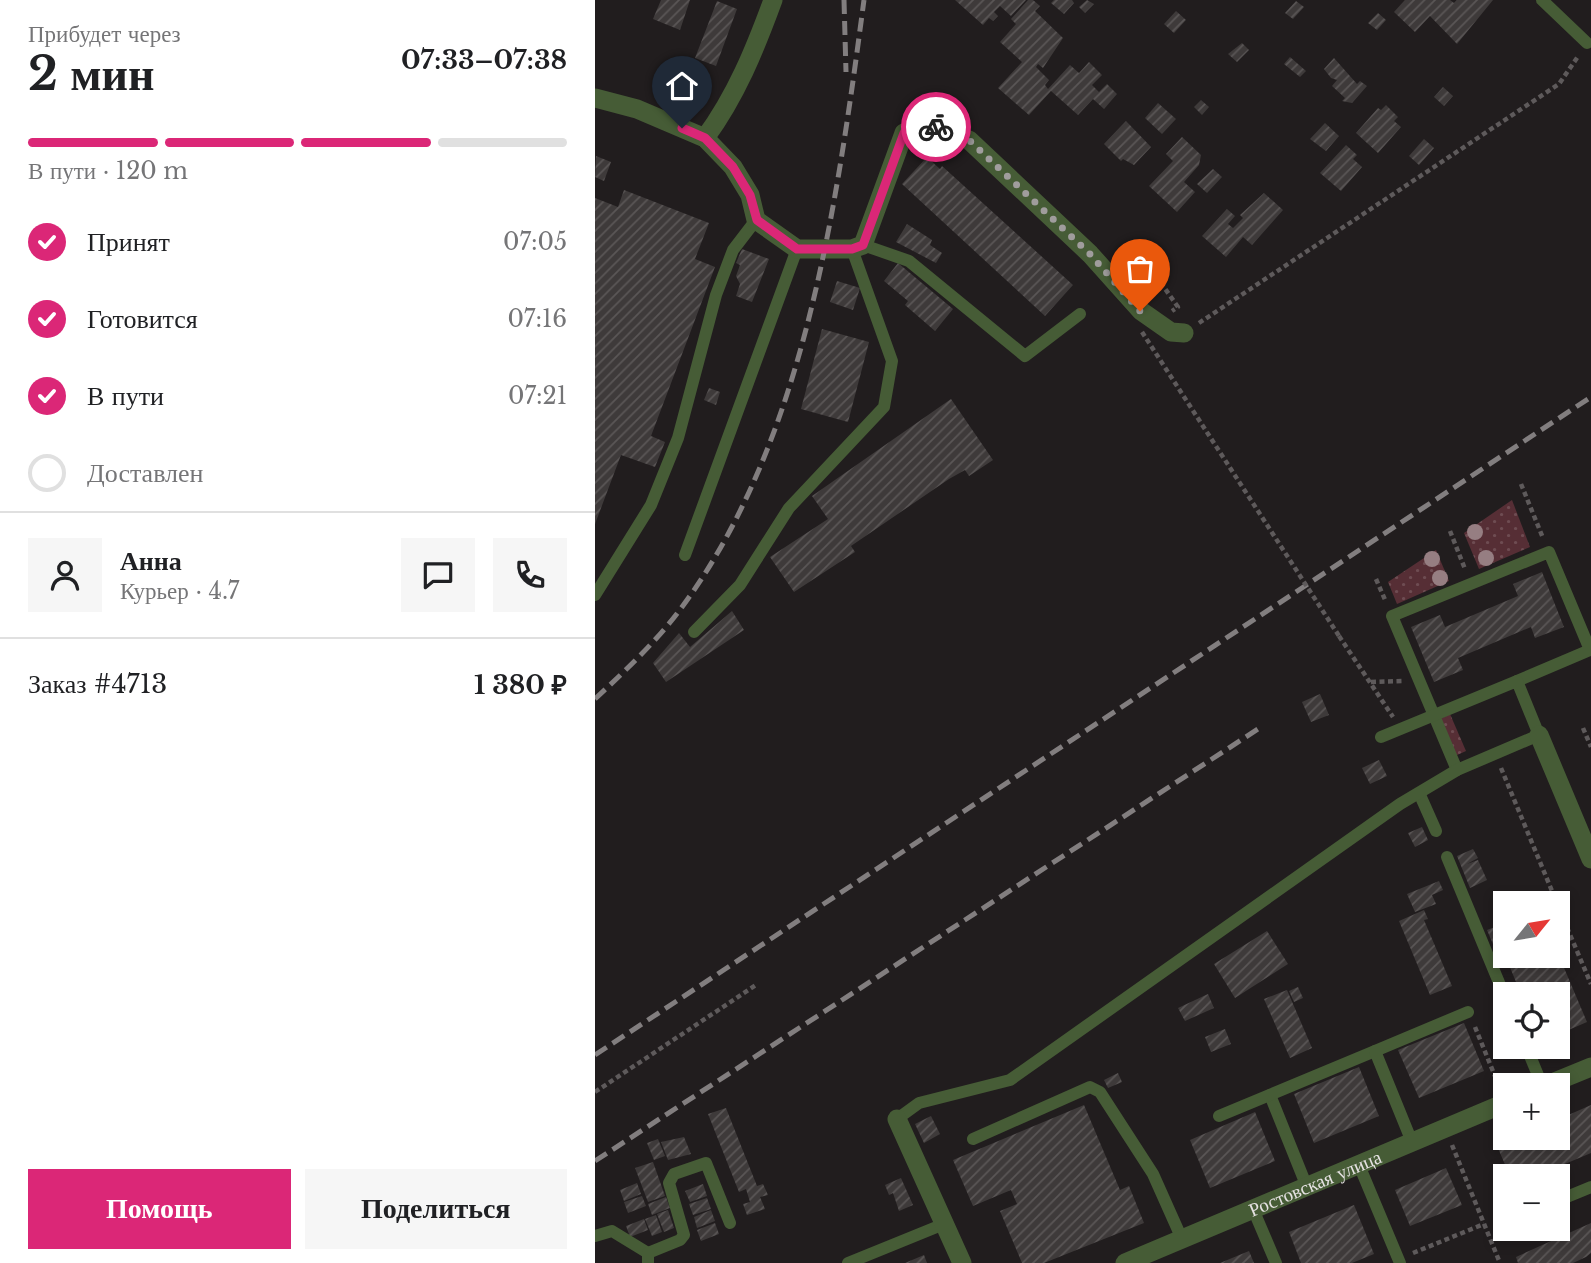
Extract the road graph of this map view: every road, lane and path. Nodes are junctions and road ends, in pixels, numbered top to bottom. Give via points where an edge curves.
1 (773, 0) edge
2 (1542, 0) edge
3 (1587, 43) joint
4 (595, 98) edge
5 (705, 138) junction
6 (757, 220) junction
7 (857, 247) junction
8 (797, 249) junction
9 (1080, 314) dead end
10 (1142, 332) dead end
11 (1184, 333) joint
12 (1521, 484) dead end
13 (1450, 531) dead end
14 (1549, 552) junction
15 (685, 555) dead end
16 (1376, 579) dead end
17 (1471, 583) junction
18 (595, 595) edge
19 (1392, 616) junction
20 (694, 632) dead end
21 (1591, 650) edge
22 (1419, 680) junction
23 (1517, 681) junction
24 (1370, 682) junction
25 (1434, 715) junction
26 (1583, 728) dead end
27 (1401, 729) junction
28 (1539, 735) junction
29 (1381, 737) dead end
30 (1591, 747) edge
31 (1495, 754) junction
32 (1457, 770) junction
33 (1420, 795) junction
34 (1436, 831) dead end
35 (1447, 857) dead end
36 (1591, 859) edge
37 (1552, 891) edge
38 (1570, 934) edge
39 (1499, 982) edge
40 (1591, 984) edge
41 (756, 985) dead end
42 (1468, 1012) joint
43 (1375, 1051) junction
44 (1591, 1067) edge
45 (1493, 1073) edge
46 (1570, 1076) edge
47 (595, 1092) edge
48 (1270, 1095) junction
49 (1493, 1100) edge
50 (1219, 1116) dead end
51 (897, 1119) joint
52 (1445, 1128) junction
53 (973, 1139) dead end
54 (1412, 1142) junction
55 (1359, 1165) junction
56 (1307, 1187) junction
57 (1591, 1187) edge
58 (1570, 1196) edge
59 (1253, 1209) junction
60 (730, 1223) dead end
61 (944, 1224) junction
62 (1484, 1224) junction
63 (595, 1236) edge
64 (1182, 1239) junction
65 (1161, 1256) edge
66 (648, 1258) edge
67 (1400, 1261) edge
68 (848, 1263) edge
69 (962, 1263) edge
70 (1125, 1263) edge
71 (1276, 1263) edge
72 (1500, 1263) edge

1 - 5 street via 754,54 724,113
2 - 3 lane
3 - 11 path via 1559,85
4 - 5 street via 637,109
5 - 6 street via 733,167 750,195
6 - 8 street
6 - 18 lane via 733,250 716,295 678,438 651,505
7 - 8 street
7 - 9 lane via 909,261 1025,356
7 - 11 street via 904,133 928,124 969,140 1090,254 1140,311 1171,332
7 - 20 lane via 892,361 884,407 789,508 740,585
8 - 15 lane
10 - 24 path, bridge
12 - 14 path
13 - 17 path
14 - 17 lane
14 - 21 lane
16 - 19 path
17 - 19 lane
19 - 22 lane
21 - 23 lane
22 - 24 path
22 - 25 lane
23 - 25 lane
23 - 28 lane
24 - 27 path
25 - 27 lane
25 - 32 lane
26 - 30 path
27 - 29 lane
28 - 31 lane
28 - 36 street
31 - 32 lane
31 - 37 path
32 - 33 lane
33 - 34 lane
33 - 51 lane via 1400,804 1010,1080 919,1103
35 - 39 lane
38 - 40 path
41 - 47 path
42 - 43 lane
42 - 45 path
43 - 48 lane
43 - 54 lane
44 - 46 street
48 - 50 lane
48 - 56 lane
49 - 52 street, Ростовская улица
51 - 61 street
52 - 54 street, Ростовская улица
52 - 62 path
53 - 64 lane via 1090,1087 1100,1092 1153,1174
54 - 55 street, Ростовская улица
55 - 56 street, Ростовская улица
55 - 67 lane
56 - 59 street, Ростовская улица
57 - 58 lane
59 - 64 street, Ростовская улица
59 - 71 lane
60 - 66 lane via 710,1167 702,1163 670,1177 684,1235
61 - 68 lane
61 - 69 street
62 - 67 path
62 - 72 path
63 - 66 lane via 612,1231
64 - 65 street, Ростовская улица
65 - 70 street, Ростовская улица

